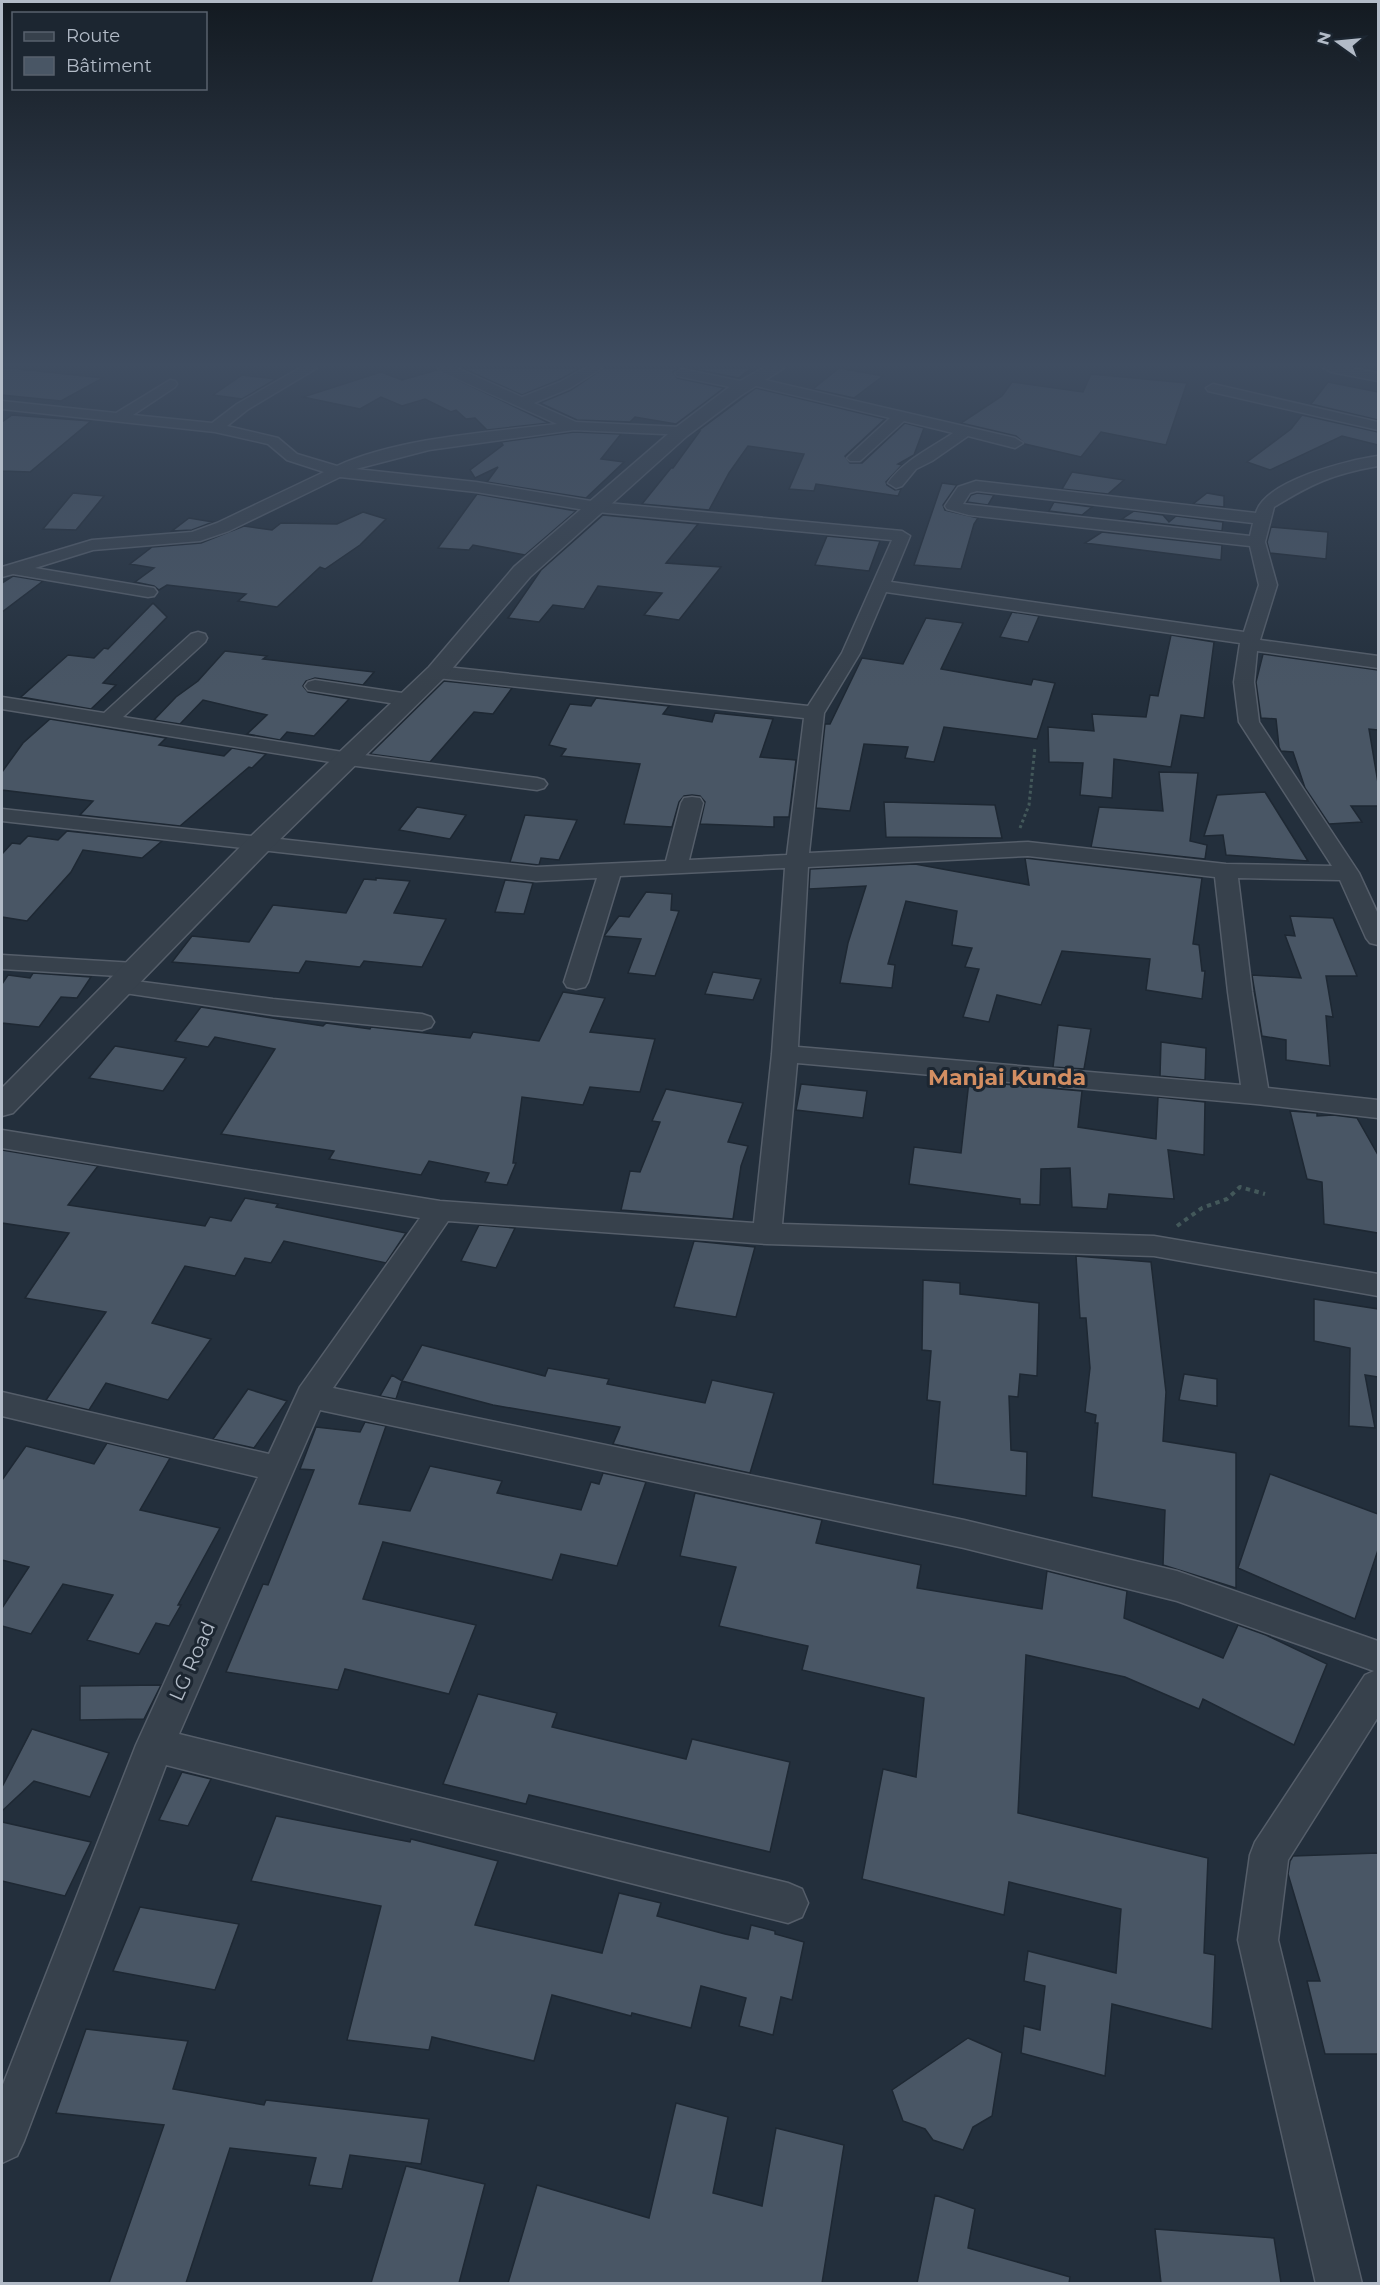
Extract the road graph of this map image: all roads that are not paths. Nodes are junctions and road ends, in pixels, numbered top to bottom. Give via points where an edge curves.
1 (333, 475) edge
2 (363, 475) edge
3 (633, 475) edge
4 (903, 475) edge
5 (1322, 475) edge
6 (896, 483) dead end
7 (597, 507) junction
8 (1261, 519) junction
9 (1257, 542) junction
10 (6, 571) edge
11 (880, 586) junction
12 (148, 592) dead end
13 (198, 638) dead end
14 (1250, 641) junction
15 (1378, 662) edge
16 (437, 672) junction
17 (315, 686) dead end
18 (409, 700) junction
19 (2, 703) edge
20 (814, 713) junction
21 (108, 720) junction
22 (349, 759) junction
23 (537, 784) dead end
24 (692, 803) dead end
25 (2, 815) edge
26 (258, 845) junction
27 (797, 860) junction
28 (676, 867) junction
29 (611, 870) junction
30 (1226, 871) junction
31 (1348, 873) junction
32 (1378, 938) edge
33 (2, 962) edge
34 (128, 978) junction
35 (576, 982) dead end
36 (422, 1022) dead end
37 (784, 1054) junction
38 (1256, 1095) junction
39 (2, 1106) edge
40 (1378, 1109) edge
41 (2, 1139) edge
42 (440, 1211) junction
43 (767, 1234) junction
44 (1378, 1285) edge
45 (311, 1396) junction
46 (2, 1404) edge
47 (278, 1469) junction
48 (1378, 1657) edge
49 (1378, 1686) edge
50 (154, 1745) junction
51 (788, 1903) dead end
52 (2, 2141) edge
53 (1339, 2283) edge

1 - 10 street via 194,537 92,545
2 - 7 street via 476,487
3 - 7 street
4 - 6 street
5 - 8 street via 1266,505
7 - 11 street via 902,536
7 - 16 street via 522,572
8 - 9 street
8 - 9 street via 976,486 964,490 953,506
9 - 14 street via 1268,585
10 - 12 street
11 - 14 street
11 - 20 street via 851,652
13 - 21 street
14 - 15 street
14 - 31 street via 1244,682 1249,722
16 - 18 street
16 - 20 street
17 - 18 street
18 - 22 street
19 - 21 street
20 - 27 street
21 - 22 street
22 - 23 street
22 - 26 street
24 - 28 street
25 - 26 street
26 - 29 street via 536,874
26 - 34 street
27 - 28 street
27 - 30 street via 1028,849
27 - 37 street
28 - 29 street
29 - 35 street
30 - 31 street
30 - 38 street
31 - 32 street
33 - 34 street
34 - 36 street via 273,1007
34 - 39 street
37 - 38 street
37 - 43 street
38 - 40 street
41 - 42 street
42 - 43 street
42 - 45 street, LG Road
43 - 44 street via 1154,1246
45 - 47 street, LG Road
45 - 48 street via 975,1536 1177,1586
46 - 47 street
47 - 50 street, LG Road
49 - 53 street via 1269,1855 1258,1940
50 - 51 street
50 - 52 street, LG Road

